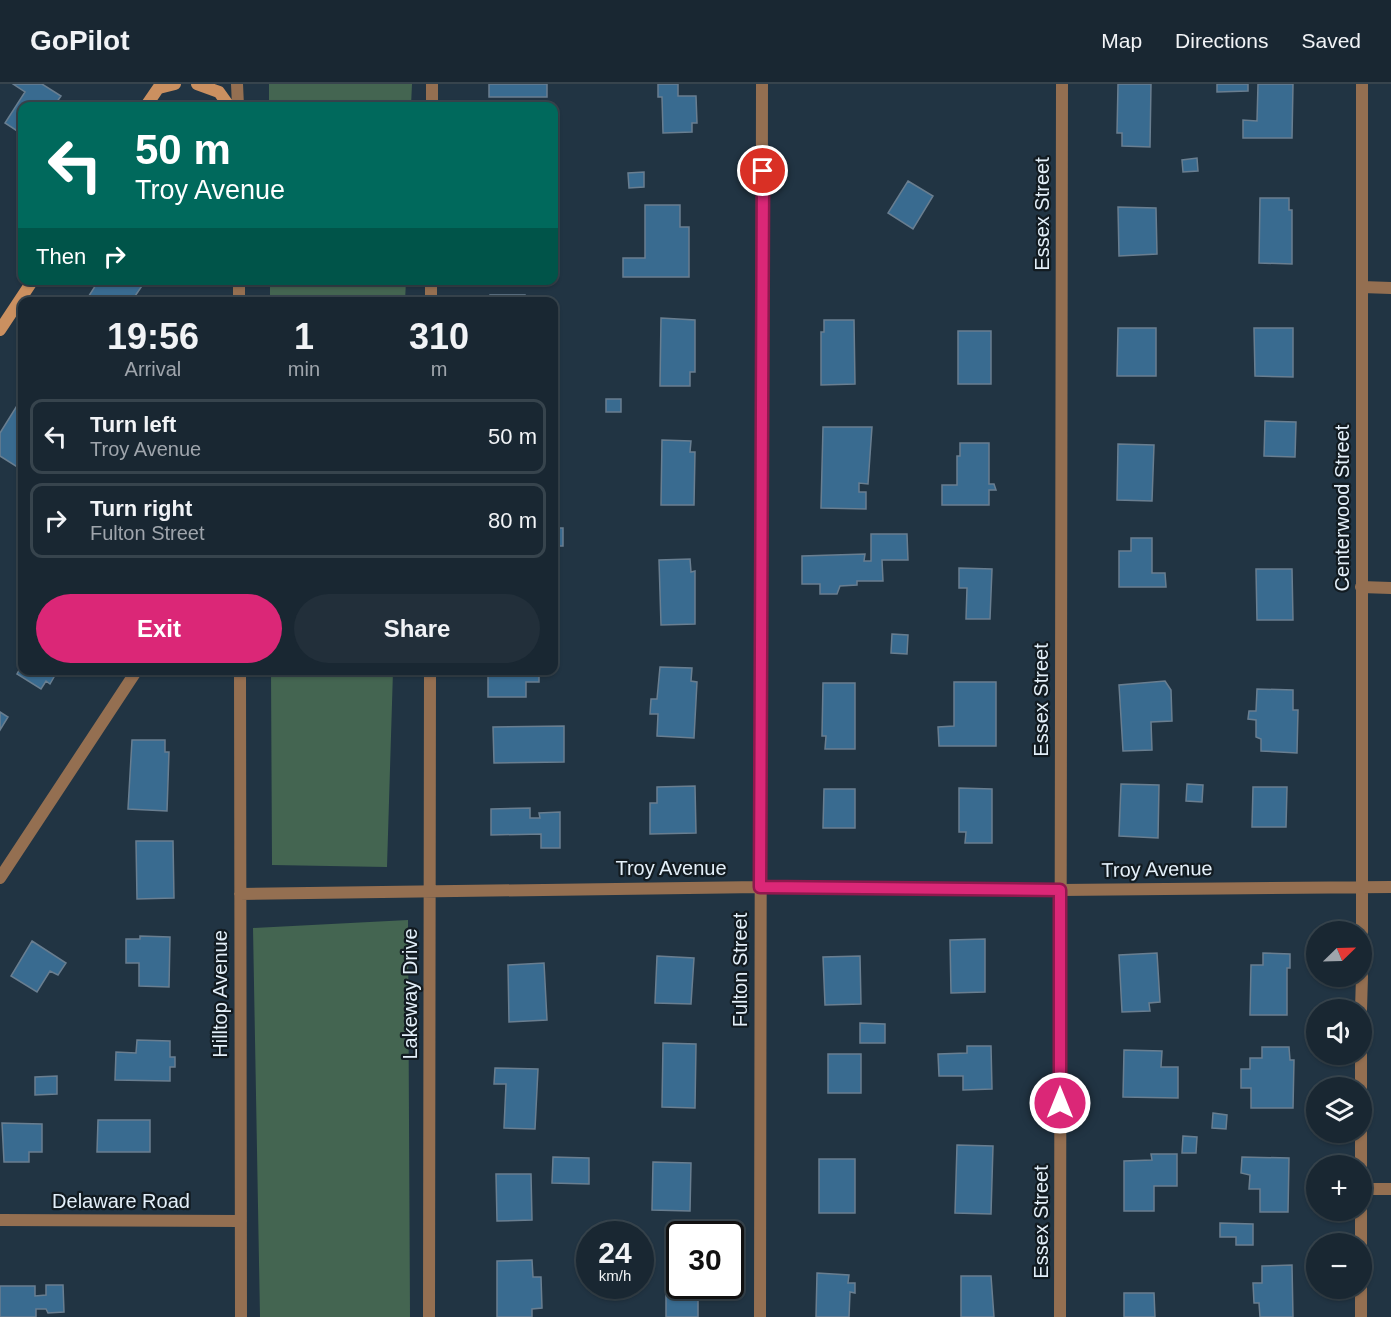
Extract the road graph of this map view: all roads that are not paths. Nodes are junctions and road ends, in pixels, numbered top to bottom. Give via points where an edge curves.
1 (175, 84) edge
2 (197, 84) edge
3 (237, 84) edge
4 (432, 84) edge
5 (762, 84) edge
6 (1062, 84) edge
7 (1362, 84) edge
8 (160, 86) edge
9 (149, 102) edge
10 (226, 102) edge
11 (238, 102) edge
12 (432, 102) edge
13 (1362, 287) junction
14 (1391, 288) edge
15 (18, 303) edge
16 (0, 330) edge
17 (1361, 588) junction
18 (1391, 588) edge
19 (134, 675) edge
20 (240, 675) edge
21 (430, 675) edge
22 (0, 878) edge
23 (1362, 886) junction
24 (760, 887) junction
25 (1391, 887) edge
26 (430, 890) junction
27 (1060, 890) junction
28 (240, 894) junction
29 (1362, 921) edge
30 (1372, 1189) edge
31 (1391, 1189) edge
32 (0, 1220) edge
33 (241, 1221) junction
34 (1361, 1299) edge
35 (241, 1317) edge
36 (429, 1317) edge
37 (760, 1317) edge
38 (1060, 1317) edge
39 (1361, 1317) edge

1 - 8 main road
2 - 10 main road via 219,92
3 - 11 street
4 - 12 street
5 - 24 street, Fulton Street
6 - 27 street, Essex Street
7 - 13 street, Centerwood Street
8 - 9 main road
13 - 14 street
13 - 17 street, Centerwood Street
15 - 16 main road
17 - 18 street
17 - 23 street, Centerwood Street
19 - 22 street
20 - 28 street, Hilltop Avenue
21 - 26 street, Lakeway Drive
23 - 25 street, Troy Avenue
23 - 27 street, Troy Avenue
23 - 29 street, Centerwood Street
24 - 26 street, Troy Avenue
24 - 27 street, Troy Avenue
24 - 37 street, Fulton Street
26 - 28 street, Troy Avenue
26 - 36 street, Lakeway Drive
27 - 38 street, Essex Street
28 - 33 street, Hilltop Avenue
30 - 31 street
32 - 33 street, Delaware Road
33 - 35 street, Hilltop Avenue
34 - 39 street

